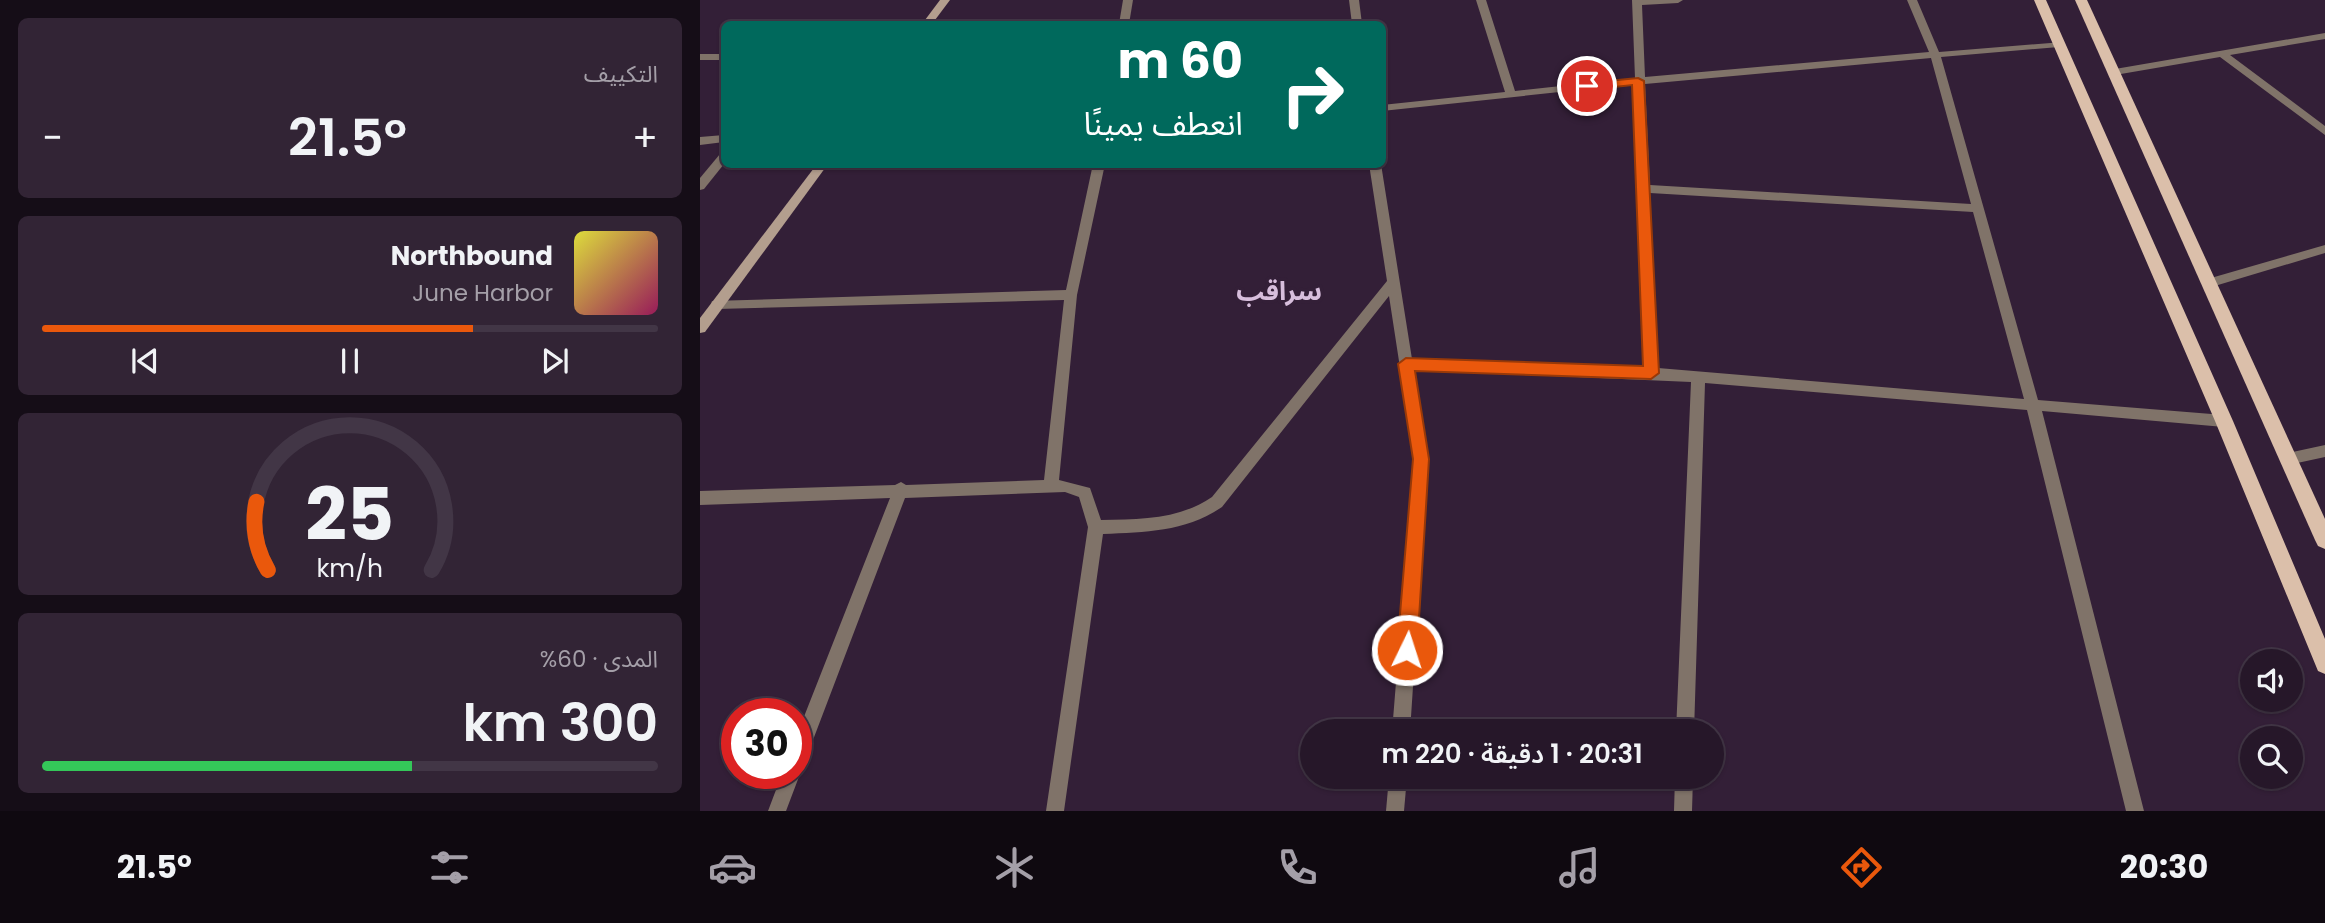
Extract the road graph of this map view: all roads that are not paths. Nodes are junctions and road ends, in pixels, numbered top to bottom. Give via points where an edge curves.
1 (945, 0) edge
2 (1128, 0) edge
3 (1354, 0) edge
4 (1481, 0) edge
5 (1678, 0) edge
6 (1912, 0) edge
7 (2040, 0) edge
8 (2081, 0) edge
9 (1637, 1) edge
10 (929, 21) edge
11 (1124, 21) edge
12 (1357, 21) edge
13 (2325, 36) edge
14 (2059, 44) junction
15 (1936, 54) junction
16 (2221, 54) junction
17 (700, 57) edge
18 (721, 57) edge
19 (2115, 72) junction
20 (1638, 81) junction
21 (1511, 94) junction
22 (1386, 108) edge
23 (2325, 131) edge
24 (721, 139) edge
25 (700, 141) edge
26 (721, 161) edge
27 (820, 168) edge
28 (1098, 168) edge
29 (1376, 168) edge
30 (700, 186) edge
31 (1645, 189) junction
32 (1979, 208) junction
33 (2325, 248) edge
34 (1393, 282) junction
35 (2208, 283) junction
36 (1071, 295) junction
37 (718, 304) junction
38 (700, 328) edge
39 (1406, 364) junction
40 (1651, 373) junction
41 (1698, 377) junction
42 (2034, 405) junction
43 (2224, 421) junction
44 (2325, 451) edge
45 (2288, 459) junction
46 (1051, 487) junction
47 (901, 489) junction
48 (700, 498) edge
49 (1096, 527) junction
50 (2325, 540) edge
51 (2325, 664) edge
52 (1402, 719) edge
53 (1685, 719) edge
54 (812, 720) edge
55 (785, 789) edge
56 (1397, 789) edge
57 (1684, 789) edge
58 (777, 811) edge
59 (1055, 811) edge
60 (1395, 811) edge
61 (1683, 811) edge
62 (2135, 811) edge

1 - 10 street
2 - 11 street
3 - 12 street
4 - 21 street
5 - 9 street
6 - 15 street
7 - 14 main road
8 - 19 main road
9 - 20 street
13 - 16 street
14 - 15 street
14 - 43 main road
15 - 20 street
15 - 32 street
16 - 19 street
16 - 23 street
17 - 18 street
19 - 35 main road
20 - 21 street
20 - 31 street
21 - 22 street
24 - 25 street
26 - 30 street
27 - 37 street
28 - 36 street
29 - 34 street
31 - 32 street
31 - 40 street
32 - 42 street
33 - 35 street
34 - 39 street
34 - 49 street via 1217,502 1202,514 1175,523
35 - 45 main road
36 - 37 street
36 - 46 street
37 - 38 street
39 - 40 street
39 - 52 street via 1421,459
40 - 41 street
41 - 42 street
41 - 53 street
42 - 43 street
42 - 62 street
43 - 51 main road
44 - 45 street
45 - 50 main road
46 - 47 street
46 - 49 street via 1085,492
47 - 48 street
47 - 54 street
49 - 59 street
55 - 58 street
56 - 60 street
57 - 61 street

